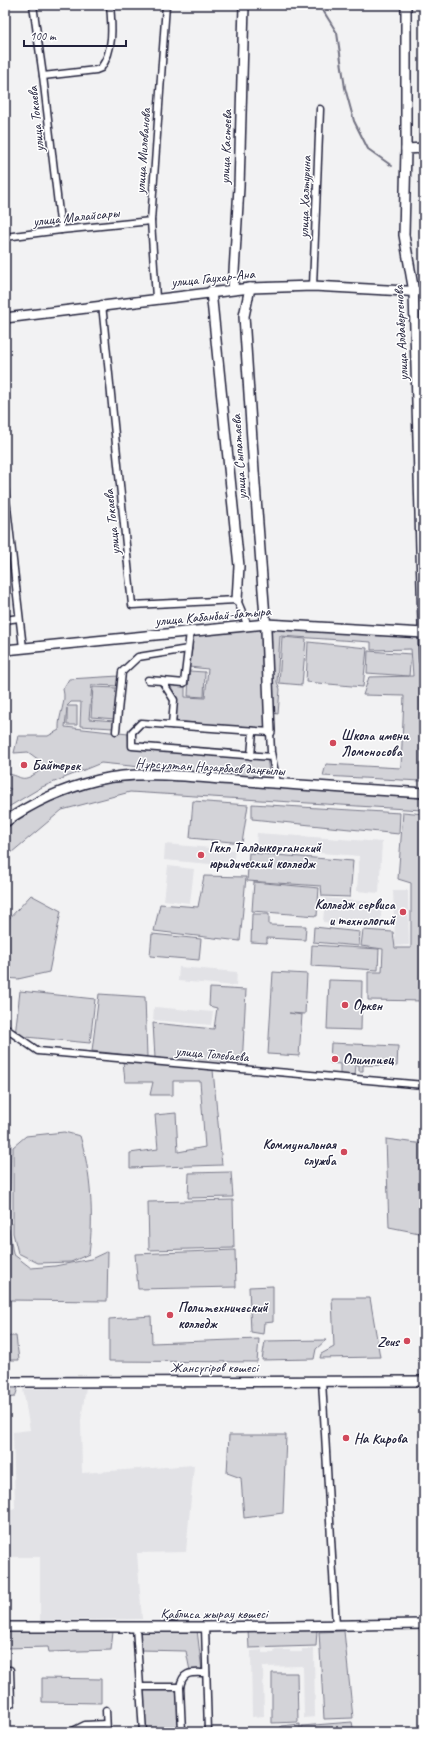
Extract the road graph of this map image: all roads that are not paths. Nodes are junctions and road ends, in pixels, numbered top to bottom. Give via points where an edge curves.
1 (33, 5) edge
2 (110, 5) edge
3 (166, 5) edge
4 (244, 5) edge
5 (406, 5) edge
6 (43, 76) junction
7 (320, 109) dead end
8 (424, 148) edge
9 (406, 149) junction
10 (151, 221) junction
11 (60, 230) junction
12 (5, 237) edge
13 (313, 286) junction
14 (250, 288) junction
15 (233, 289) junction
16 (211, 291) junction
17 (414, 292) junction
18 (424, 292) edge
19 (156, 298) junction
20 (102, 304) junction
21 (5, 318) edge
22 (5, 490) edge
23 (237, 600) junction
24 (19, 618) junction
25 (5, 620) edge
26 (266, 624) junction
27 (248, 626) junction
28 (190, 632) junction
29 (423, 633) edge
30 (23, 648) junction
31 (188, 649) junction
32 (5, 650) edge
33 (424, 660) edge
34 (148, 680) dead end
35 (162, 681) junction
36 (172, 725) junction
37 (116, 731) dead end
38 (253, 731) junction
39 (270, 732) junction
40 (251, 756) junction
41 (272, 757) junction
42 (277, 783) junction
43 (424, 793) edge
44 (5, 822) edge
45 (5, 1028) edge
46 (424, 1085) edge
47 (322, 1381) junction
48 (424, 1381) edge
49 (5, 1382) edge
50 (424, 1624) edge
51 (336, 1626) junction
52 (5, 1627) edge
53 (136, 1627) junction
54 (205, 1627) junction
55 (5, 1670) edge
56 (206, 1673) junction
57 (180, 1687) junction
58 (140, 1688) junction
59 (5, 1704) edge
60 (106, 1710) dead end
61 (106, 1724) junction
62 (72, 1732) edge
63 (106, 1732) edge
64 (143, 1732) edge
65 (182, 1732) edge
66 (208, 1732) edge

1 - 6 street, улица Токаева
2 - 6 street via 111,41 101,68
3 - 10 street, улица Милованова
4 - 15 street, улица Кастеева via 239,187
5 - 9 street, улица Алдабергенова
6 - 11 street, улица Токаева
7 - 13 street, улица Халтурина
8 - 9 street
9 - 17 street, улица Алдабергенова via 404,234
10 - 11 street, улица Малайсары
10 - 19 street, улица Милованова
11 - 12 street, улица Малайсары
13 - 14 street, улица Гаухар-Ана
13 - 17 street, улица Гаухар-Ана
14 - 15 street, улица Гаухар-Ана
14 - 26 street, улица Сыпатаева via 244,316
15 - 16 street, улица Гаухар-Ана
16 - 19 street, улица Гаухар-Ана
16 - 23 street via 239,566
17 - 18 street, улица Гаухар-Ана
17 - 29 street, улица Алдабергенова
19 - 20 street, улица Гаухар-Ана
20 - 21 street, улица Гаухар-Ана
20 - 23 street, улица Токаева via 132,605
22 - 24 street
23 - 27 street
24 - 25 street
24 - 30 street
26 - 27 street, улица Кабанбай-батыра
26 - 29 street, улица Кабанбай-батыра
26 - 39 street, улица Сыпатаева
27 - 28 street, улица Кабанбай-батыра
28 - 30 street, улица Кабанбай-батыра
28 - 31 street
29 - 33 street, улица Алдабергенова
30 - 32 street, улица Кабанбай-батыра
31 - 35 street via 184,683
31 - 37 street via 138,657 122,672
34 - 35 street
35 - 36 street via 174,700
36 - 38 street
36 - 40 street via 141,723 132,732 132,746
38 - 39 street
38 - 40 street
39 - 41 street
40 - 41 street
41 - 42 street
42 - 43 street, Нұрсұлтан Назарбаев даңғылы
42 - 44 street, Нұрсұлтан Назарбаев даңғылы via 149,776 99,780 41,800
45 - 46 street, улица Толебаева via 38,1050
47 - 48 street, Жансүгіров көшесі
47 - 49 street, Жансүгіров көшесі
47 - 51 street
50 - 51 street, Қаблиса жырау көшесі
51 - 54 street, Қаблиса жырау көшесі
52 - 53 street, Қаблиса жырау көшесі
53 - 54 street, Қаблиса жырау көшесі
53 - 58 street
54 - 56 street
55 - 59 street via 10,1670 11,1704
56 - 57 street via 190,1673 181,1681
56 - 66 street
57 - 58 street
57 - 65 street
58 - 64 street
60 - 61 street
61 - 62 street via 85,1725
61 - 63 street

